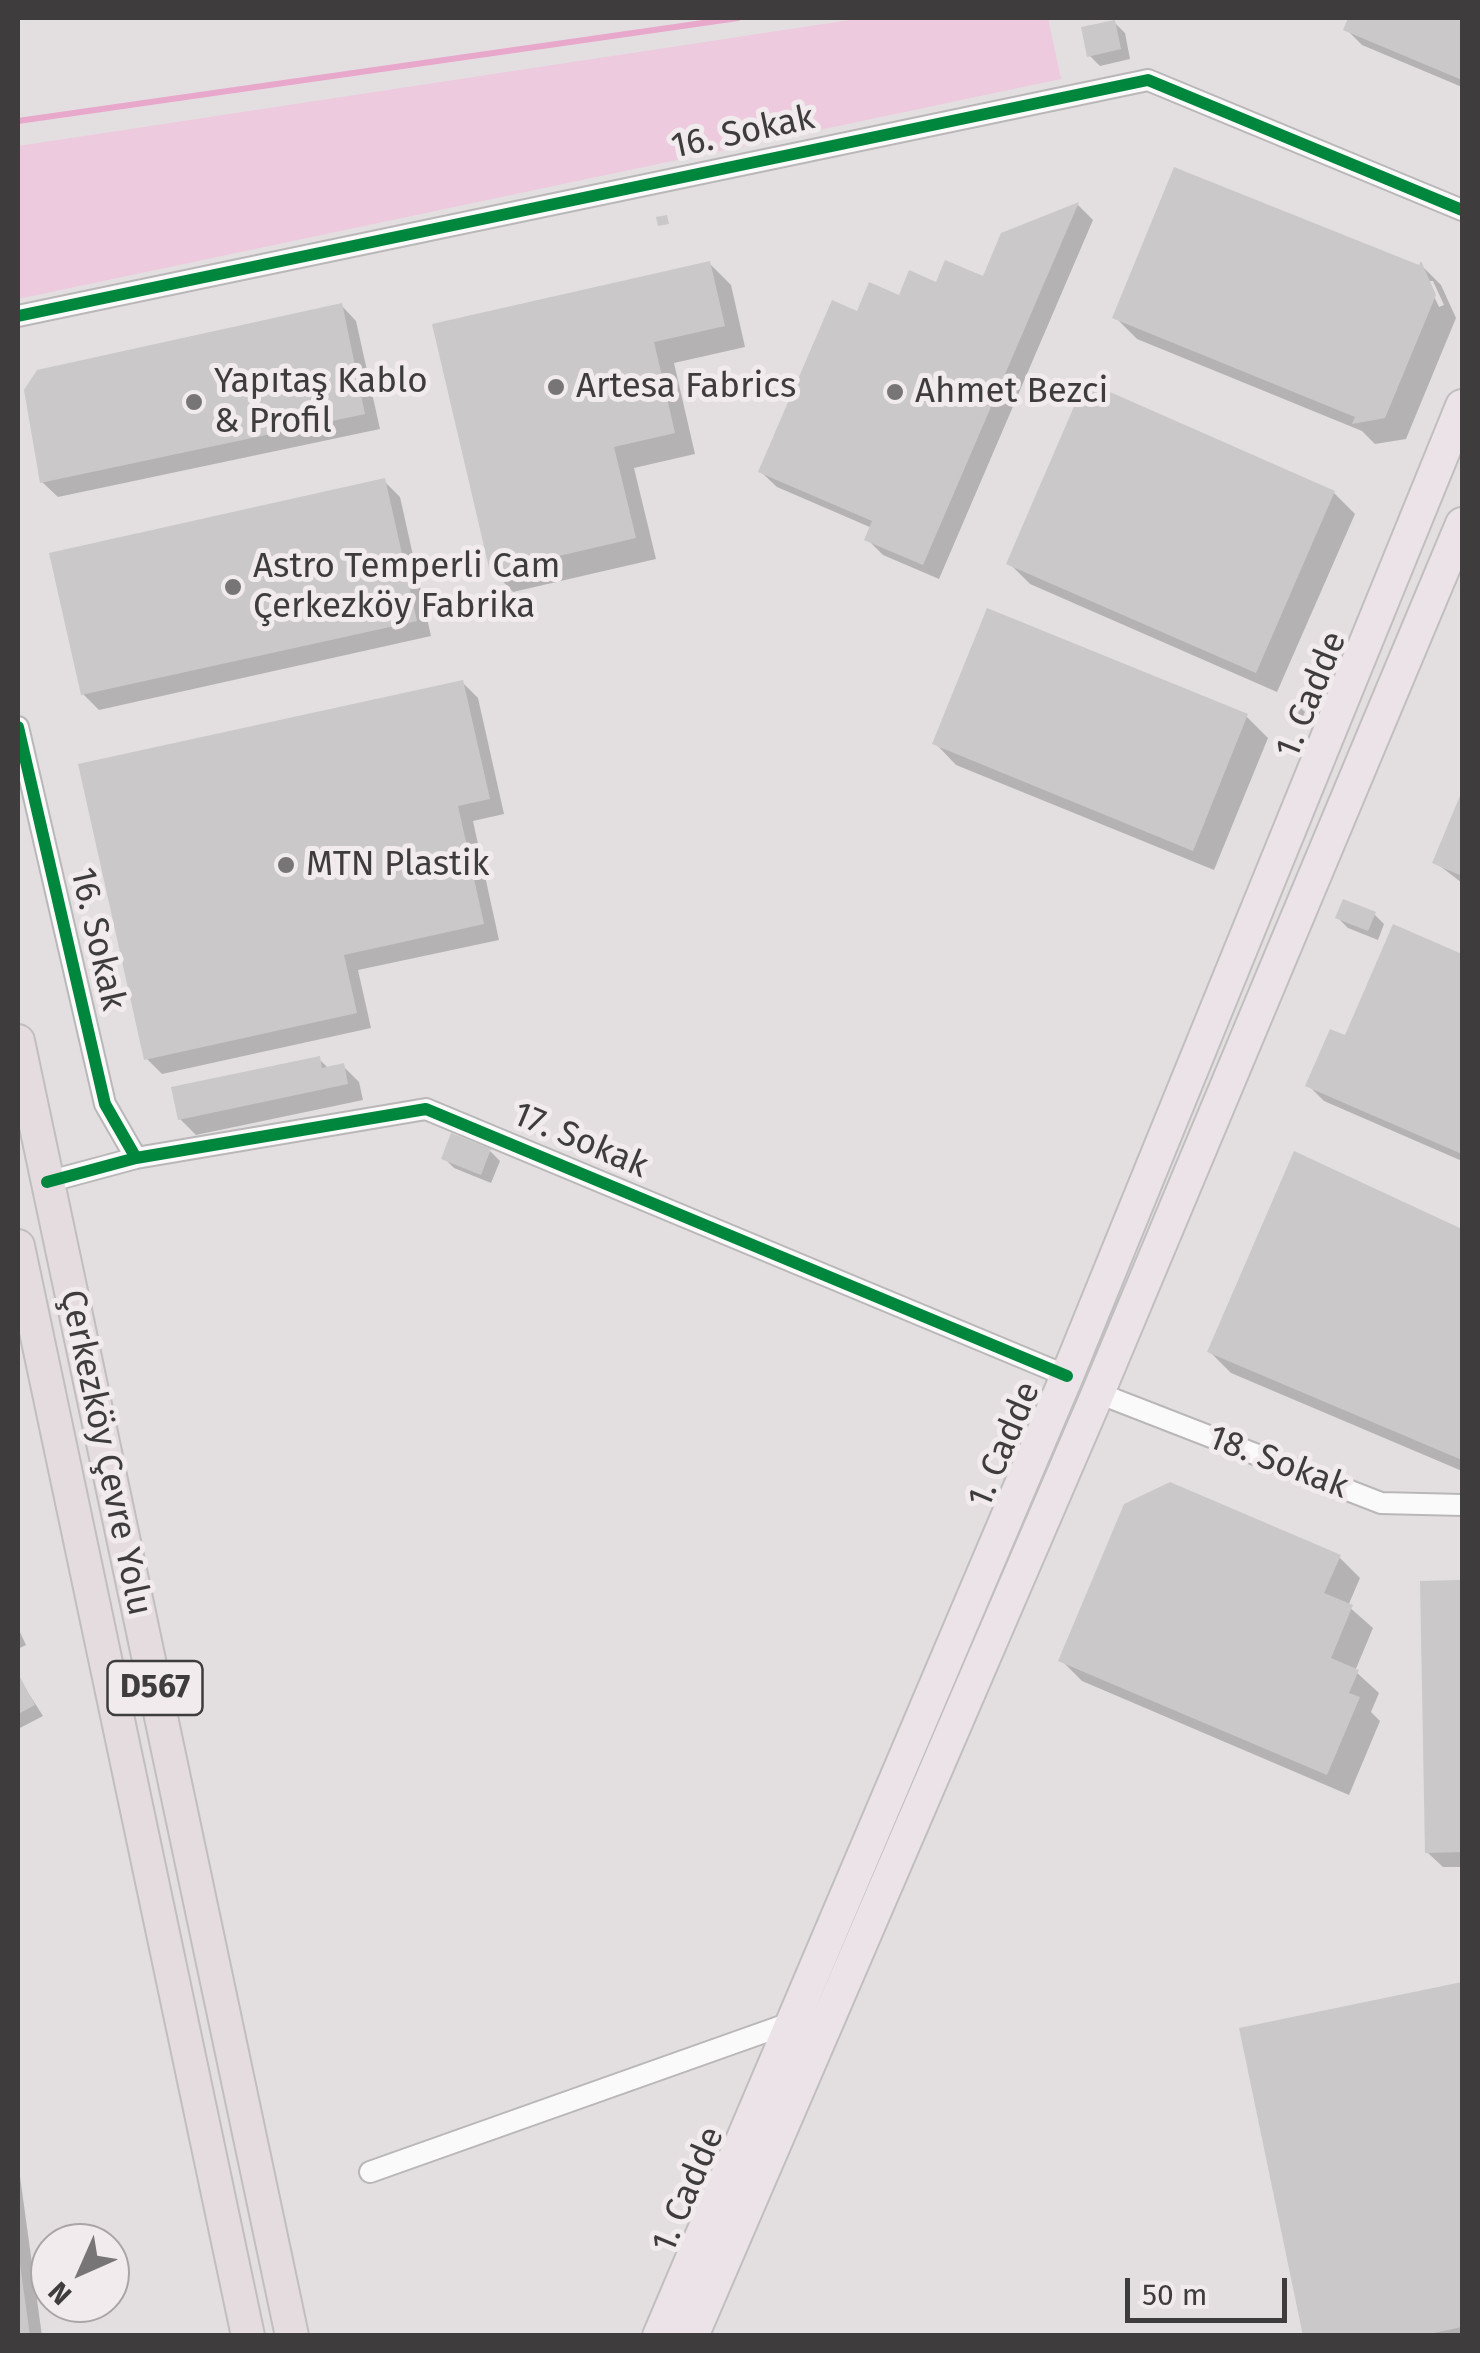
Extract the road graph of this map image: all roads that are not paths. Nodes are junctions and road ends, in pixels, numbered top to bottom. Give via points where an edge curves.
1 (1462, 210) edge
2 (18, 316) edge
3 (1462, 406) edge
4 (1462, 524) edge
5 (18, 727) edge
6 (18, 1041) edge
7 (136, 1158) junction
8 (48, 1182) junction
9 (18, 1246) edge
10 (1067, 1376) junction
11 (1098, 1393) junction
12 (1462, 1505) edge
13 (793, 2022) junction
14 (370, 2172) dead end
15 (248, 2336) edge
16 (292, 2336) edge
17 (660, 2336) edge
18 (692, 2336) edge

1 - 2 street, 16. Sokak via 1148,80
3 - 10 main road, 1. Cadde
4 - 11 main road, 1. Cadde
5 - 7 street, 16. Sokak via 105,1104
6 - 8 highway, Çerkezköy Çevre Yolu / D567
7 - 8 street, 17. Sokak
7 - 10 street, 17. Sokak via 426,1109
8 - 16 highway, Çerkezköy Çevre Yolu / D567
9 - 15 highway, D567
10 - 13 main road, 1. Cadde
11 - 12 street, 18. Sokak via 1381,1503
11 - 18 main road, 1. Cadde
13 - 14 street
13 - 17 main road, 1. Cadde

